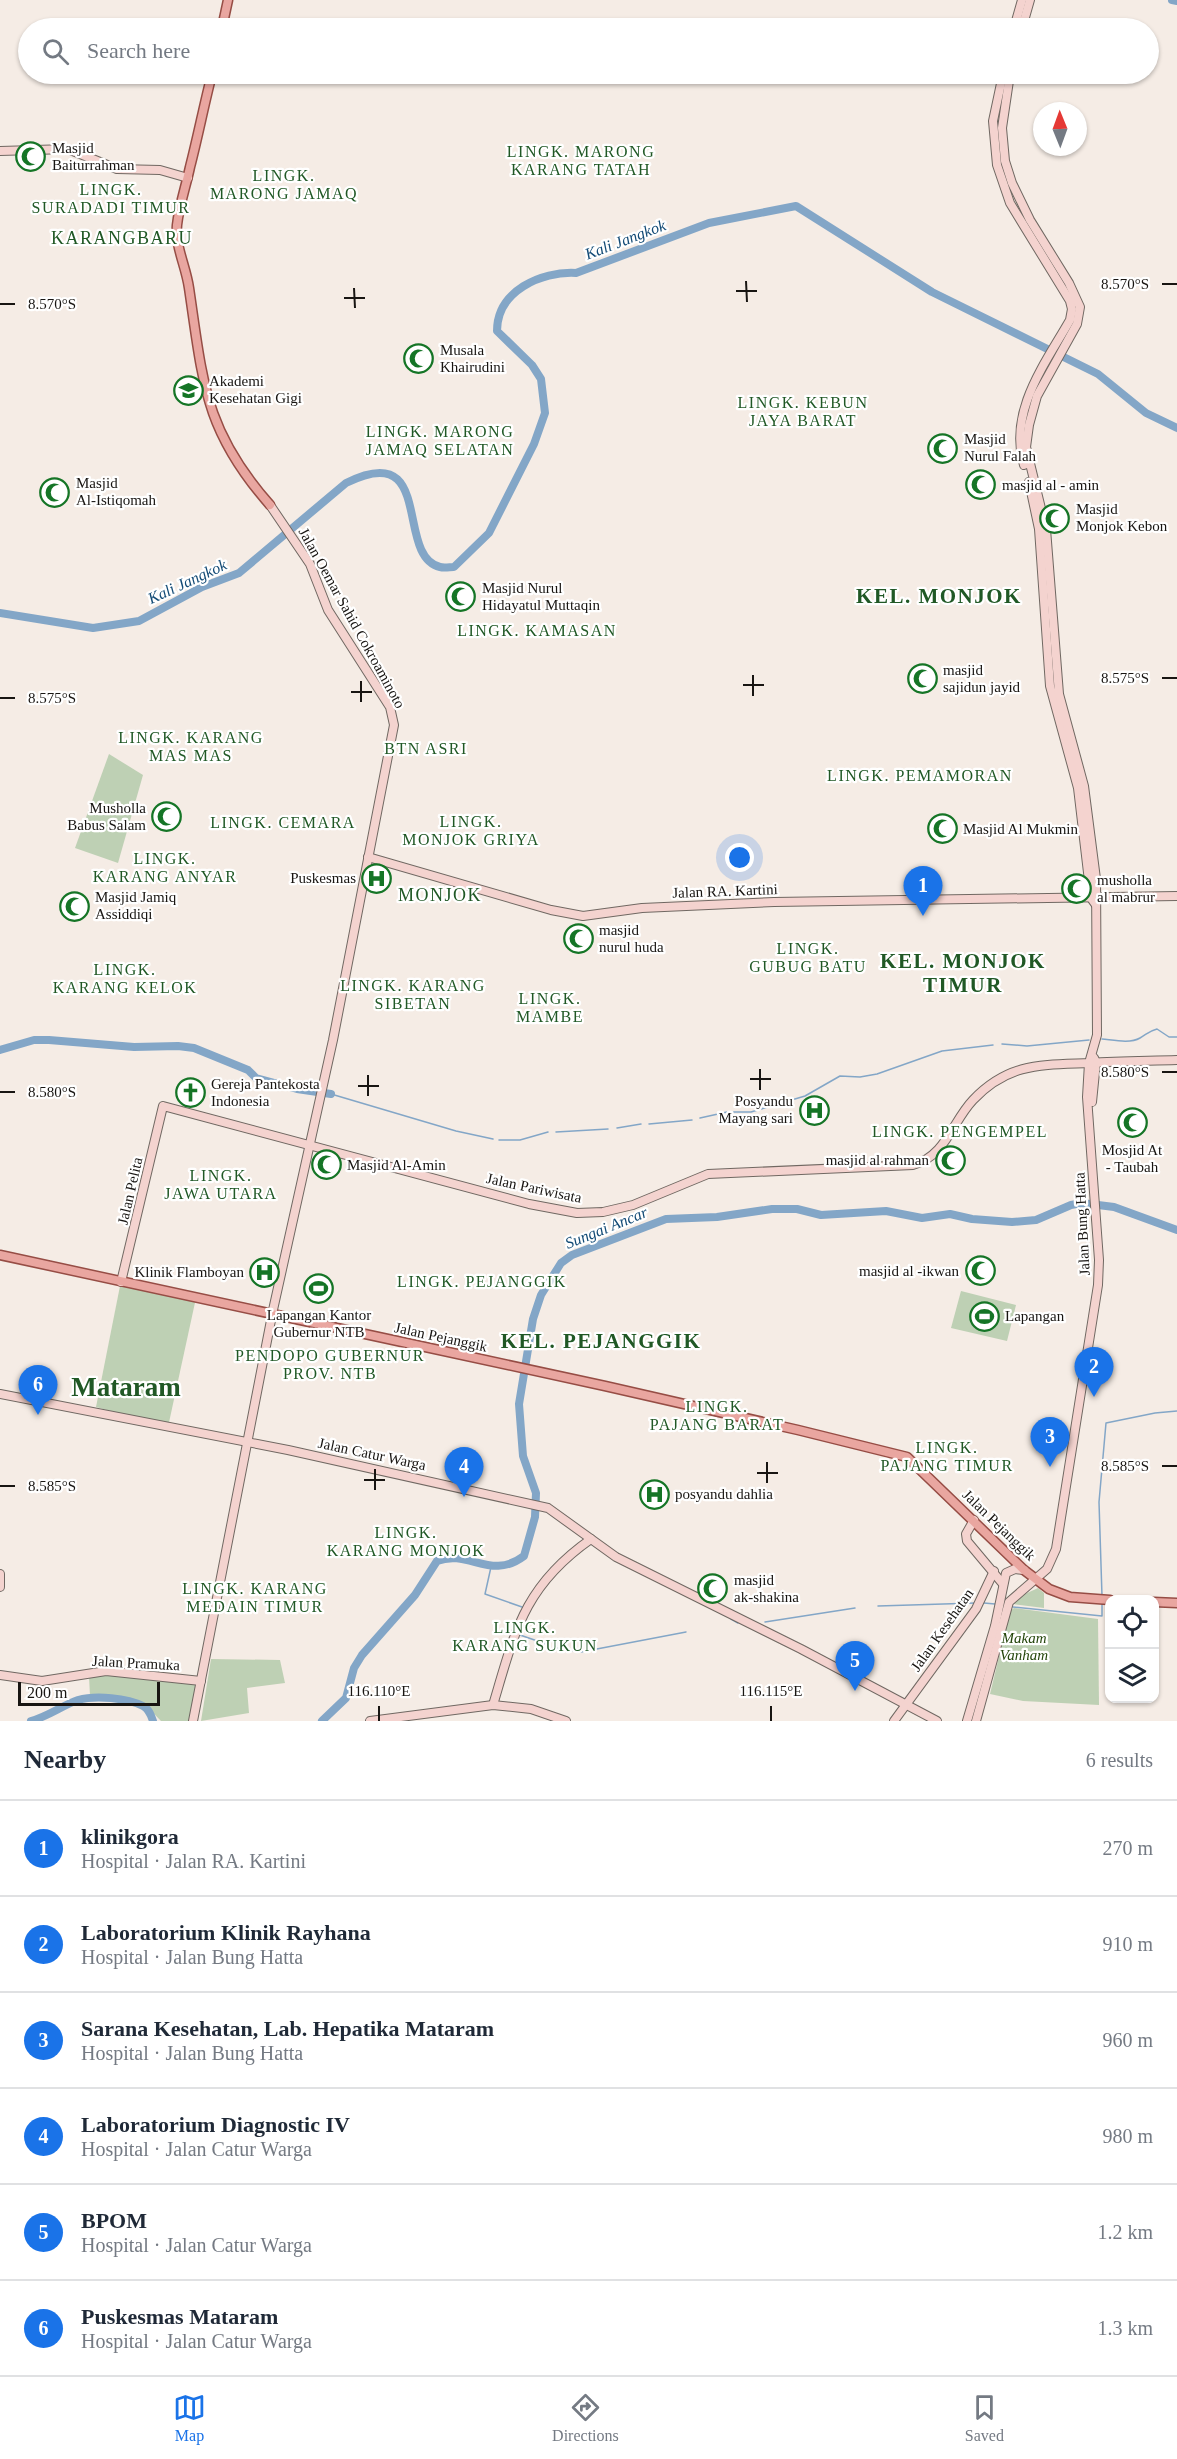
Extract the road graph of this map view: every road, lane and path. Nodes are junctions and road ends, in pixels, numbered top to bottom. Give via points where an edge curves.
1 (228, 0) edge
2 (1022, 0) edge
3 (1030, 0) edge
4 (224, 18) edge
5 (1017, 18) edge
6 (1025, 18) edge
7 (210, 84) edge
8 (1001, 84) edge
9 (1009, 84) edge
10 (0, 151) edge
11 (188, 178) junction
12 (1065, 336) junction
13 (273, 509) joint
14 (1045, 563) junction
15 (368, 857) junction
16 (1177, 896) edge
17 (1110, 898) junction
18 (1095, 903) junction
19 (1093, 1060) junction
20 (1177, 1060) edge
21 (1076, 1063) junction
22 (1087, 1084) junction
23 (163, 1106) joint
24 (1089, 1110) junction
25 (310, 1144) junction
26 (0, 1254) edge
27 (122, 1282) junction
28 (273, 1313) junction
29 (0, 1394) edge
30 (249, 1442) junction
31 (974, 1520) junction
32 (591, 1539) junction
33 (1024, 1570) junction
34 (994, 1571) junction
35 (0, 1574) edge
36 (1035, 1578) junction
37 (1003, 1584) junction
38 (0, 1587) edge
39 (1105, 1599) edge
40 (1159, 1602) edge
41 (1177, 1603) edge
42 (987, 1670) junction
43 (0, 1675) edge
44 (201, 1681) junction
45 (906, 1702) junction
46 (493, 1704) junction
47 (193, 1721) edge
48 (370, 1721) edge
49 (567, 1721) edge
50 (894, 1721) edge
51 (937, 1721) edge
52 (967, 1721) edge
53 (976, 1721) edge

1 - 4 main road
2 - 5 street
3 - 6 street
7 - 11 main road
8 - 12 street via 993,121 997,165 1010,203 1072,305
9 - 12 street via 1002,128 1005,161 1030,220 1078,298 1080,315
10 - 11 street via 68,149 117,169 160,170
11 - 13 main road via 177,236 209,405 229,450
12 - 14 street via 1031,415 1026,447 1042,508
12 - 14 street via 1036,378 1020,442
13 - 15 street, Jalan Oemar Sahid Cokroaminoto via 306,558 328,610 393,714 391,745
14 - 18 street via 1049,678 1078,788
15 - 18 street, Jalan RA. Kartini via 577,915 774,902
15 - 25 street, Jalan Oemar Sahid Cokroaminoto
16 - 17 street, Jalan RA. Kartini
17 - 18 street, Jalan RA. Kartini
17 - 18 street
18 - 19 street via 1097,1023
19 - 20 street, Jalan Pariwisata
19 - 21 street, Jalan Pariwisata
19 - 22 street
19 - 24 street
21 - 22 street
21 - 25 street, Jalan Pariwisata via 1037,1064 1000,1078 969,1104 936,1153 913,1165 708,1174 633,1205 596,1213 529,1204
22 - 24 street
23 - 25 street, Jalan Pariwisata
23 - 27 street, Jalan Pelita
24 - 36 street, Jalan Bung Hatta via 1099,1250 1097,1288 1059,1537 1047,1569
25 - 28 street, Jalan Oemar Sahid Cokroaminoto
26 - 27 main road, Jalan Pejanggik
27 - 28 main road, Jalan Pejanggik
28 - 30 street, Jalan Oemar Sahid Cokroaminoto
28 - 31 main road, Jalan Pejanggik via 909,1458
29 - 30 street, Jalan Catur Warga
30 - 32 street, Jalan Catur Warga via 548,1508
30 - 44 street, Jalan Oemar Sahid Cokroaminoto
31 - 33 main road, Jalan Pejanggik
31 - 34 street via 967,1540
32 - 45 street, Jalan Catur Warga via 616,1557
32 - 46 street via 565,1558 530,1600
33 - 36 main road, Jalan Pejanggik
33 - 37 street via 1009,1570
34 - 37 street
34 - 45 street, Jalan Kesehatan via 976,1609
35 - 38 street
36 - 39 main road, Jalan Pejanggik via 1064,1596
36 - 42 street, Jalan Bung Hatta via 1010,1602
37 - 42 street
40 - 41 main road
42 - 52 street
42 - 53 street
43 - 44 street, Jalan Pramuka via 42,1681 106,1671
44 - 47 street, Jalan Oemar Sahid Cokroaminoto
45 - 50 street, Jalan Kesehatan
45 - 51 street, Jalan Catur Warga
46 - 48 street
46 - 49 street via 531,1709

